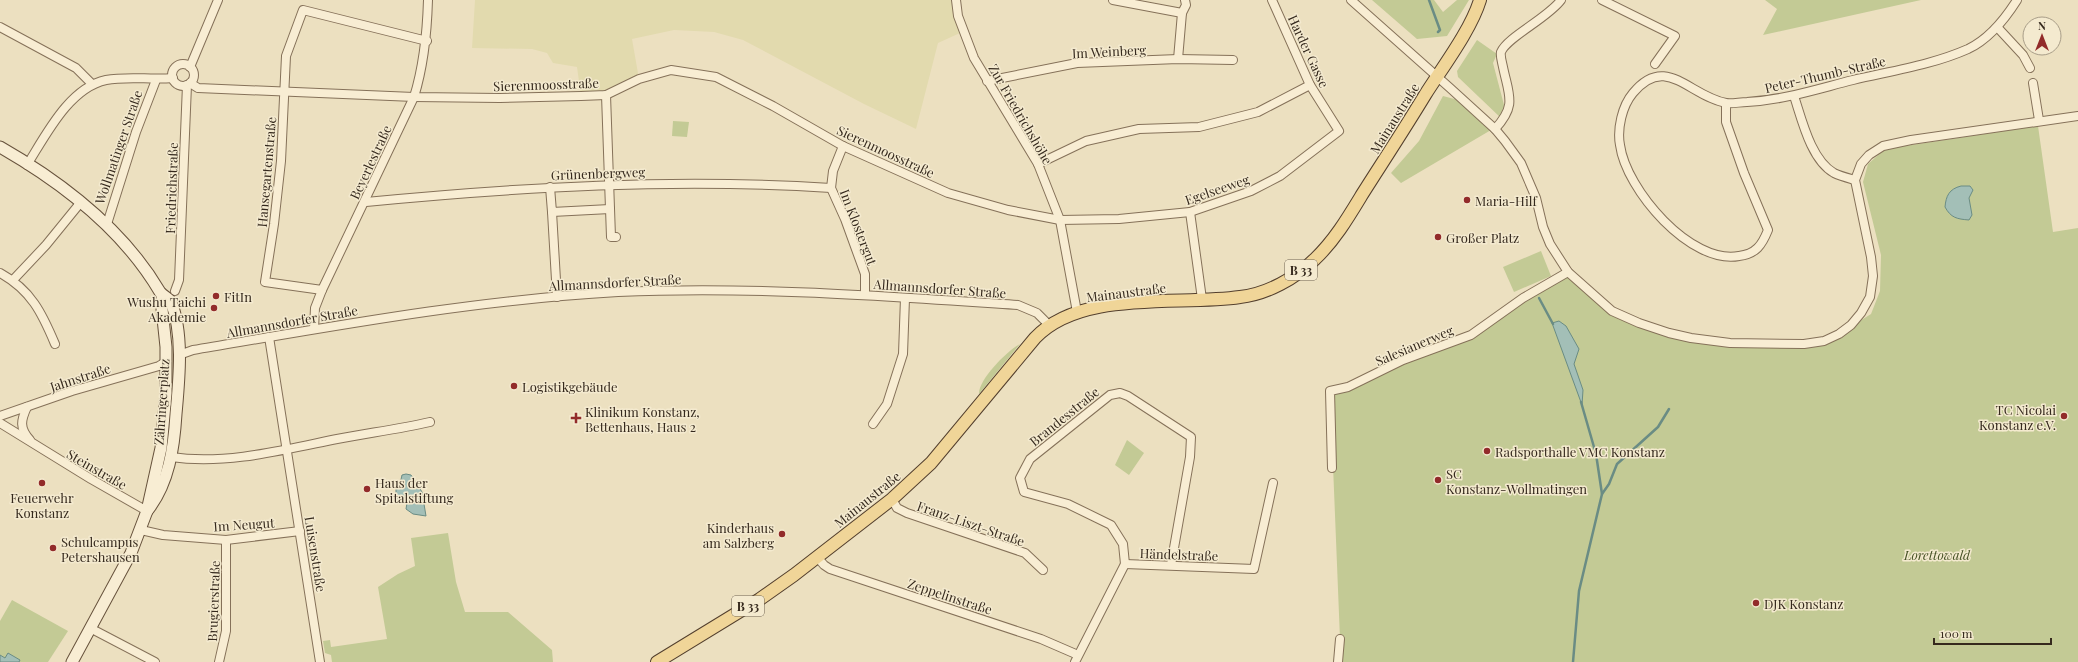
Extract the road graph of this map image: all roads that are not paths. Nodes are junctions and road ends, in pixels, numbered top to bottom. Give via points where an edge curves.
1 (218, 0) edge
2 (428, 0) edge
3 (956, 0) edge
4 (1113, 0) edge
5 (1185, 0) edge
6 (1272, 0) edge
7 (1351, 0) edge
8 (1480, 0) edge
9 (1561, 0) edge
10 (1602, 0) edge
11 (2017, 0) edge
12 (1182, 14) junction
13 (0, 27) edge
14 (1998, 28) junction
15 (427, 41) junction
16 (1178, 59) junction
17 (1234, 60) dead end
18 (1655, 64) dead end
19 (190, 67) junction
20 (2030, 68) dead end
21 (1437, 76) junction
22 (173, 78) junction
23 (156, 80) junction
24 (987, 81) junction
25 (2033, 83) dead end
26 (92, 84) junction
27 (189, 84) junction
28 (1310, 85) junction
29 (284, 92) junction
30 (606, 95) junction
31 (1794, 96) junction
32 (414, 97) junction
33 (1726, 103) junction
34 (2078, 116) edge
35 (2039, 120) junction
36 (1495, 129) junction
37 (1339, 131) joint
38 (843, 146) junction
39 (0, 147) edge
40 (1038, 164) junction
41 (27, 165) junction
42 (1855, 180) junction
43 (610, 184) junction
44 (550, 187) junction
45 (831, 188) junction
46 (81, 202) junction
47 (366, 202) junction
48 (610, 209) junction
49 (552, 212) junction
50 (1190, 212) junction
51 (1060, 220) junction
52 (107, 224) junction
53 (616, 237) dead end
54 (1568, 272) junction
55 (0, 273) edge
56 (13, 280) junction
57 (322, 290) junction
58 (175, 291) dead end
59 (162, 295) junction
60 (865, 295) junction
61 (557, 297) junction
62 (905, 298) junction
63 (1202, 299) junction
64 (1077, 312) junction
65 (1050, 326) junction
66 (314, 329) junction
67 (270, 337) junction
68 (55, 344) dead end
69 (178, 355) junction
70 (167, 361) junction
71 (27, 407) junction
72 (0, 416) edge
73 (430, 422) dead end
74 (0, 424) edge
75 (873, 424) dead end
76 (36, 446) junction
77 (287, 450) junction
78 (171, 457) junction
79 (1332, 468) dead end
80 (1273, 483) dead end
81 (892, 499) junction
82 (148, 511) junction
83 (141, 530) junction
84 (300, 531) junction
85 (226, 540) junction
86 (817, 557) junction
87 (1125, 564) junction
88 (1170, 565) junction
89 (1043, 570) dead end
90 (90, 628) junction
91 (1340, 639) dead end
92 (1076, 658) edge
93 (71, 660) edge
94 (154, 662) edge
95 (219, 662) edge
96 (320, 662) edge
97 (658, 662) edge
98 (1338, 662) edge

1 - 19 street, Friedrichstraße
2 - 15 street, Beyerlestraße
3 - 24 street, Zur Friedrichshöhe via 963,32
4 - 12 street
5 - 12 street via 1186,5
6 - 28 street, Harder Gasse
7 - 21 street
8 - 21 main road, Mainaustraße / B 33
9 - 36 street via 1538,22 1505,44 1500,54 1510,98 1509,110
10 - 18 street via 1675,36
11 - 14 street, Peter-Thumb-Straße
12 - 16 street
13 - 26 street via 76,68
14 - 20 street via 2023,55
14 - 31 street, Peter-Thumb-Straße via 1969,48 1924,63
15 - 29 street, Hansegartenstraße via 303,10 286,56
15 - 32 street, Beyerlestraße
16 - 17 street, Im Weinberg
16 - 24 street, Im Weinberg via 1076,64
19 - 22 street via 184,64 178,66 173,72
19 - 27 street, Friedrichstraße via 194,73
21 - 36 street
21 - 63 main road, Mainaustraße / B 33 via 1343,225 1315,259 1282,282 1263,291 1240,297
22 - 23 street
22 - 27 street via 177,84
23 - 26 street via 120,79
23 - 52 street, Wollmatinger Straße via 136,132
24 - 40 street, Zur Friedrichshöhe
25 - 35 street
26 - 41 street via 67,105
27 - 29 street, Sierenmoosstraße via 198,88
27 - 58 street, Friedrichstraße via 179,280
28 - 37 street, Harder Gasse
28 - 40 street via 1258,112 1199,127 1139,129 1086,141
29 - 32 street, Sierenmoosstraße
29 - 57 street, Hansegartenstraße via 277,197 265,282
30 - 32 street, Sierenmoosstraße
30 - 38 street, Sierenmoosstraße via 638,79 671,70 716,77
30 - 43 street
31 - 33 street, Peter-Thumb-Straße via 1760,102
31 - 42 street via 1808,138 1821,161 1834,173
32 - 47 street, Beyerlestraße
33 - 33 street, Peter-Thumb-Straße via 1698,92 1673,77 1654,75 1645,80 1632,94 1618,129 1620,148 1631,175 1654,208 1686,241 1710,254 1730,258 1750,255 1762,244 1768,230 1744,174 1726,122
34 - 35 street
35 - 42 street via 1882,146 1861,164
36 - 54 street via 1521,163 1536,198 1550,244
37 - 50 street, Egelseeweg via 1280,176 1251,191
38 - 45 street, Im Klostergut via 833,171
38 - 51 street, Sierenmoosstraße via 948,193 1008,210
39 - 41 main road, Wollmatinger Straße
40 - 51 street, Zur Friedrichshöhe
41 - 46 main road, Wollmatinger Straße
42 - 54 street via 1871,257 1873,276 1870,297 1862,313 1851,325 1824,341 1804,344 1730,343 1668,333 1612,311
43 - 44 street, Grünenbergweg
43 - 45 street, Grünenbergweg via 695,183
43 - 48 street
44 - 47 street, Grünenbergweg
44 - 49 street
45 - 60 street, Im Klostergut via 864,274
46 - 52 main road, Zähringerplatz
46 - 56 street
47 - 57 street, Beyerlestraße
48 - 49 street
48 - 53 street via 611,237
49 - 61 street
50 - 51 street, Egelseeweg via 1119,219
50 - 63 street
51 - 64 street, Zur Friedrichshöhe
52 - 59 main road, Zähringerplatz via 136,256
54 - 79 street, Salesianerweg via 1470,335 1404,360 1348,387 1330,391
55 - 56 street
56 - 68 street via 40,310
57 - 66 street, Beyerlestraße via 315,308
59 - 69 main road, Zähringerplatz via 170,300 174,315
59 - 70 main road, Zähringerplatz
60 - 61 street, Allmannsdorfer Straße via 708,290 619,292
60 - 62 street, Allmannsdorfer Straße
61 - 66 street, Allmannsdorfer Straße via 476,304
62 - 65 street, Allmannsdorfer Straße via 1018,305 1037,313
62 - 75 street via 903,354 887,404
63 - 64 main road, Mainaustraße / B 33 via 1140,302
64 - 65 main road, Mainaustraße / B 33
65 - 81 main road, Mainaustraße / B 33 via 1035,338 931,462
66 - 67 street, Allmannsdorfer Straße
67 - 69 street, Allmannsdorfer Straße via 193,350
67 - 77 street, Luisenstraße
69 - 70 main road
69 - 78 main road, Zähringerplatz via 175,430
70 - 71 street, Jahnstraße via 159,366
70 - 82 main road, Zähringerplatz via 163,434
71 - 72 street, Jahnstraße
71 - 76 street, Steinstraße via 21,421 22,428 24,434
73 - 77 street
74 - 76 street, Steinstraße
76 - 82 street, Steinstraße
77 - 78 street via 216,460
77 - 84 street, Luisenstraße
78 - 82 main road, Zähringerplatz via 161,492
80 - 88 street, Händelstraße via 1254,569
81 - 86 main road, Mainaustraße / B 33
81 - 89 street, Franz-Liszt-Straße via 897,508 906,513 1025,553
82 - 83 main road, Zähringerplatz
83 - 85 street, Im Neugut via 163,535
83 - 90 main road, Zähringerplatz
84 - 85 street, Im Neugut
84 - 96 street, Luisenstraße
85 - 95 street, Brugierstraße via 226,631
86 - 92 street, Zeppelinstraße via 830,569 1041,639
86 - 97 main road, Mainaustraße / B 33 via 760,598
87 - 88 street, Händelstraße
87 - 88 street, Brandesstraße via 1123,544 1110,526 1068,504 1024,492 1020,478 1030,459 1110,395 1120,393 1191,436 1190,457
87 - 92 street, Händelstraße
90 - 93 main road, Zähringerplatz
90 - 94 street
91 - 98 street

